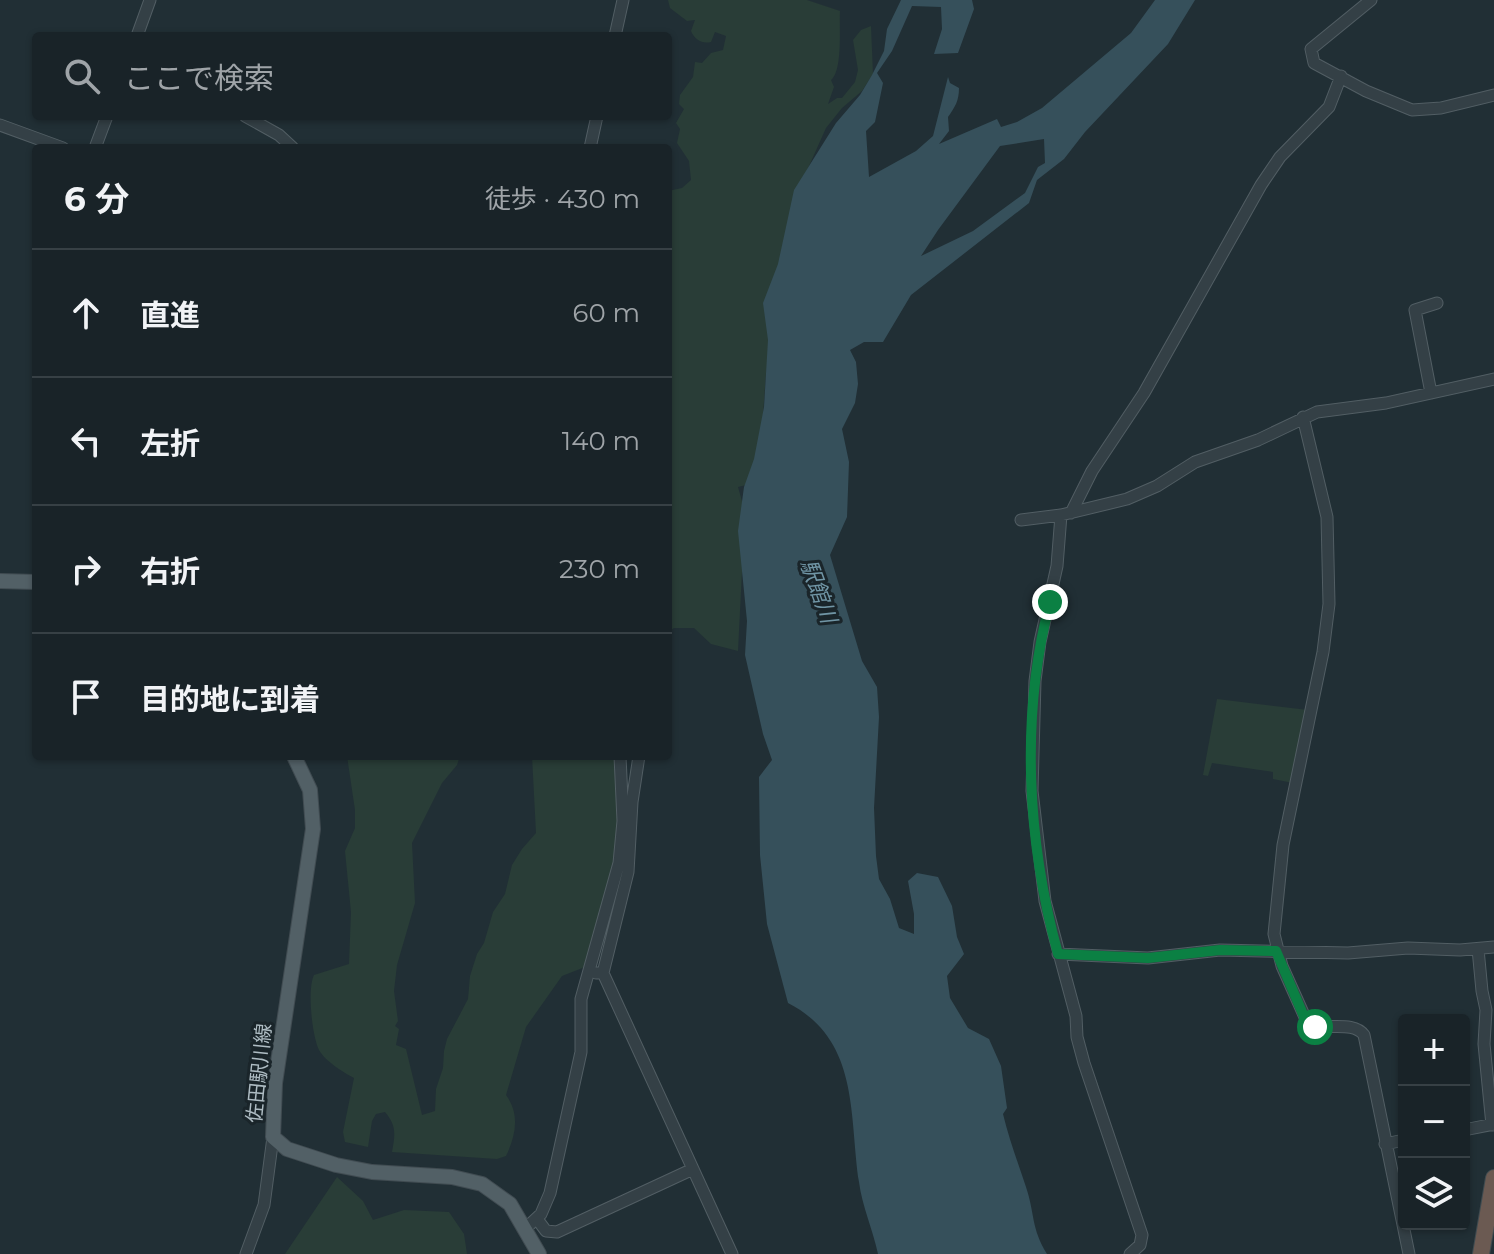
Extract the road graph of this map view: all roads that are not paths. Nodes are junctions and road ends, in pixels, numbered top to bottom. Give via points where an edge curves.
1 (150, 0) edge
2 (623, 0) edge
3 (1371, 0) edge
4 (138, 32) edge
5 (616, 32) edge
6 (1341, 76) junction
7 (1494, 95) edge
8 (106, 120) edge
9 (252, 120) edge
10 (596, 120) edge
11 (0, 125) edge
12 (52, 144) edge
13 (96, 144) edge
14 (289, 144) edge
15 (591, 144) edge
16 (1437, 303) dead end
17 (1494, 379) edge
18 (1431, 393) junction
19 (1303, 417) junction
20 (1066, 514) junction
21 (1021, 520) dead end
22 (0, 581) edge
23 (32, 582) edge
24 (296, 760) edge
25 (620, 760) edge
26 (638, 760) edge
27 (1494, 947) edge
28 (1478, 949) junction
29 (1276, 951) junction
30 (1058, 954) junction
31 (587, 971) junction
32 (603, 973) junction
33 (1493, 1124) edge
34 (1470, 1128) edge
35 (273, 1137) junction
36 (1398, 1141) edge
37 (1385, 1144) junction
38 (693, 1169) junction
39 (1494, 1178) edge
40 (531, 1224) junction
41 (246, 1254) edge
42 (539, 1254) edge
43 (732, 1254) edge
44 (1130, 1254) edge
45 (1409, 1254) edge
46 (1481, 1254) edge

1 - 4 street
2 - 5 street
3 - 6 street via 1311,49 1314,63
6 - 7 street via 1412,110
6 - 20 street via 1329,107 1280,157 1261,185 1148,386
8 - 13 street
9 - 14 street
10 - 15 street
11 - 12 street
16 - 18 street via 1415,310
17 - 18 street
18 - 19 street
19 - 20 street via 1195,462 1138,495
19 - 29 street via 1327,517 1329,604 1283,845
20 - 21 street
20 - 30 street via 1037,664 1032,741 1038,856
22 - 23 main road
24 - 35 main road, 佐田駅川線 via 310,790 313,829 275,1083
25 - 31 street via 619,863
26 - 32 street via 628,872
27 - 28 street
28 - 29 street
28 - 33 street
29 - 30 street via 1220,950 1148,958
29 - 37 street via 1308,1024 1362,1032
30 - 44 street via 1084,1063 1142,1235
31 - 32 street
31 - 40 street via 580,1007 581,1052 550,1193
32 - 38 street
33 - 34 street
35 - 40 main road, 佐田駅川線 via 287,1149 336,1165 473,1181 491,1189
35 - 41 street via 264,1205
36 - 37 street
37 - 45 street
38 - 40 street via 557,1232
38 - 43 street
39 - 46 highway
40 - 42 main road, 佐田駅川線

